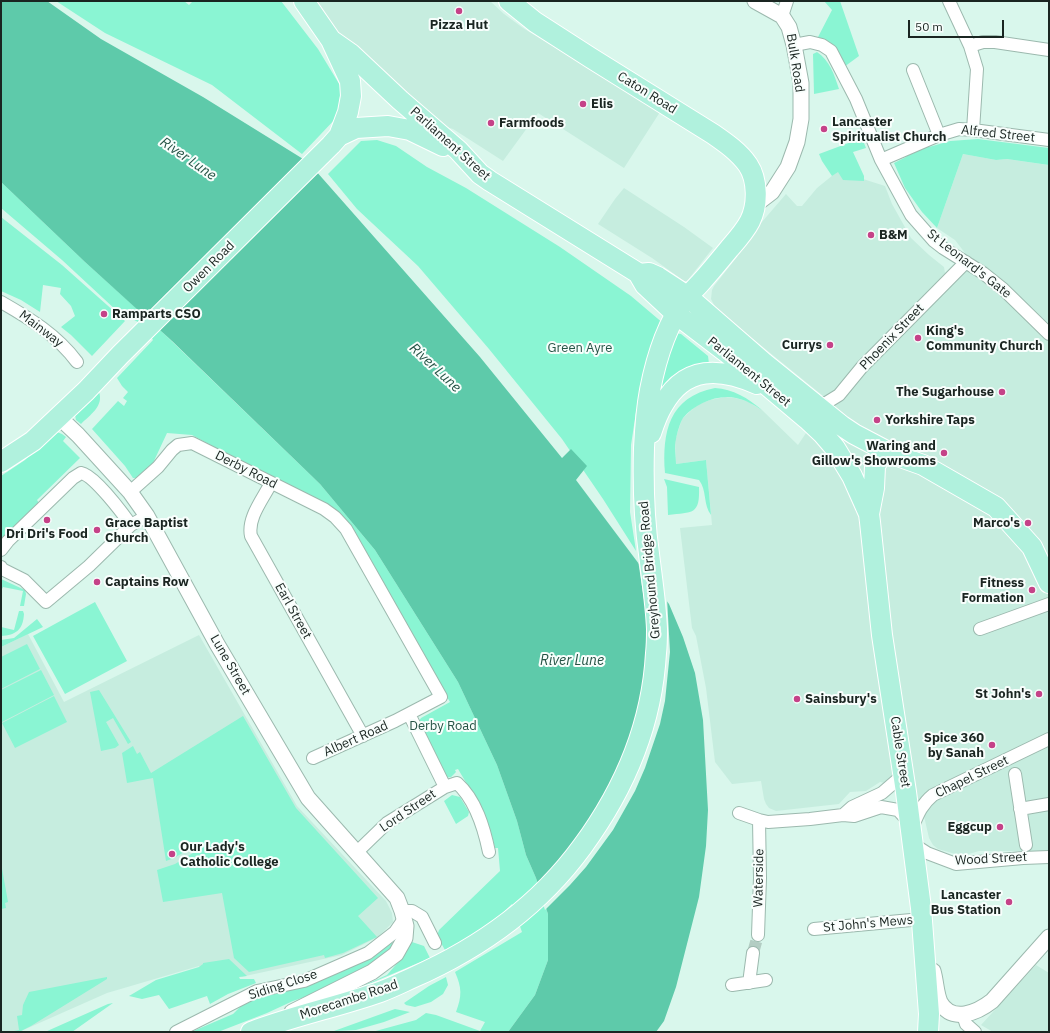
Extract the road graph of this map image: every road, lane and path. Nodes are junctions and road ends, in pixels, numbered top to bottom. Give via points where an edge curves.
1 (304, 1) edge
2 (509, 1) edge
3 (755, 1) edge
4 (786, 1) edge
5 (949, 1) edge
6 (782, 16) junction
7 (331, 40) junction
8 (794, 45) junction
9 (970, 46) junction
10 (1049, 50) edge
11 (913, 70) dead end
12 (973, 130) junction
13 (939, 135) junction
14 (335, 140) junction
15 (1049, 140) edge
16 (455, 147) junction
17 (881, 160) junction
18 (755, 205) junction
19 (966, 262) junction
20 (639, 274) junction
21 (687, 296) junction
22 (1, 302) edge
23 (676, 314) junction
24 (1049, 334) edge
25 (77, 362) dead end
26 (773, 391) junction
27 (815, 405) junction
28 (59, 417) junction
29 (644, 448) junction
30 (892, 454) junction
31 (1, 462) edge
32 (108, 467) junction
33 (852, 476) joint
34 (91, 479) junction
35 (271, 483) junction
36 (130, 492) junction
37 (869, 514) junction
38 (147, 516) junction
39 (131, 525) junction
40 (1, 550) edge
41 (1, 567) edge
42 (1049, 583) edge
43 (1049, 604) edge
44 (980, 629) dead end
45 (440, 697) joint
46 (409, 714) junction
47 (363, 736) junction
48 (1049, 739) edge
49 (313, 758) dead end
50 (904, 774) junction
51 (1014, 774) dead end
52 (445, 787) junction
53 (1049, 804) edge
54 (1020, 809) junction
55 (739, 813) dead end
56 (843, 815) junction
57 (759, 820) junction
58 (912, 833) junction
59 (1026, 845) dead end
60 (489, 852) dead end
61 (356, 853) junction
62 (1049, 857) edge
63 (403, 915) junction
64 (922, 919) junction
65 (814, 929) dead end
66 (758, 935) tunnel mouth
67 (1049, 937) edge
68 (435, 944) dead end
69 (925, 950) junction
70 (753, 953) tunnel mouth
71 (423, 973) joint
72 (766, 980) dead end
73 (748, 983) junction
74 (732, 985) dead end
75 (963, 1015) junction
76 (252, 1031) edge
77 (176, 1032) edge
78 (928, 1032) edge
79 (975, 1032) edge

1 - 7 main road
2 - 18 main road, Caton Road via 541,26 732,147 754,177
3 - 6 street, Bulk Road
4 - 6 street
5 - 9 street
6 - 8 street, Bulk Road via 789,27
7 - 14 main road, Owen Road via 350,81 351,96 348,112
7 - 16 main road, Parliament Street via 351,54
8 - 17 street, St Leonard's Gate via 810,42 831,51 856,99
8 - 18 street, Bulk Road via 801,83 801,119 797,142 788,167 772,192
9 - 10 street via 995,42
9 - 12 street via 977,69
11 - 13 street
12 - 13 street, Alfred Street via 959,129
12 - 15 street, Alfred Street
13 - 17 street, Alfred Street
14 - 16 main road via 356,128 388,126 410,130 444,147
14 - 28 main road, Owen Road
16 - 20 main road, Parliament Street via 490,181
17 - 19 street, St Leonard's Gate via 911,216 934,241
18 - 21 main road via 750,222 738,239
19 - 24 street, St Leonard's Gate via 1003,288
19 - 27 street, Phoenix Street via 862,367 839,395 826,403
20 - 21 main road, Parliament Street via 649,273 658,277
20 - 23 main road, Parliament Street via 645,285
21 - 23 main road, Greyhound Bridge Road
21 - 27 main road, Parliament Street
22 - 25 street, Mainway via 38,324 68,349
23 - 26 main road, Parliament Street
23 - 29 main road, Greyhound Bridge Road via 653,376 644,425
26 - 29 main road via 742,377 712,372 698,375 677,386 662,406
26 - 33 main road, Parliament Street via 823,434
27 - 30 main road, Parliament Street via 842,426
28 - 31 main road, Owen Road via 33,441
28 - 32 street, Lune Street
29 - 71 main road, Greyhound Bridge Road via 643,479 648,552 657,632 655,672 646,720 626,775 599,824 557,877 532,902 464,953
30 - 37 main road via 880,457 875,466
30 - 42 main road, Parliament Street via 946,476 996,507 1032,547
32 - 34 street
32 - 36 street, Lune Street
33 - 37 main road, Cable Street
34 - 39 street via 118,507
34 - 40 street via 81,473 73,478
35 - 36 street, Derby Road via 192,443 185,443 172,450 158,467
35 - 45 street, Derby Road via 324,509 346,529
35 - 47 street, Earl Street via 251,521 251,536
36 - 38 street, Lune Street
37 - 50 main road, Cable Street via 882,635
38 - 39 street
38 - 61 street, Lune Street via 217,644 308,798
39 - 41 street via 89,566 46,602 24,580
43 - 44 street
45 - 46 street, Albert Road
46 - 47 street, Albert Road
46 - 52 street
47 - 49 street, Albert Road
48 - 58 street, Chapel Street via 933,795 919,812
50 - 56 street via 882,793 852,806
50 - 58 main road, Cable Street
51 - 54 street
52 - 60 street via 457,783 462,788 477,812
52 - 61 street, Lord Street via 387,823
53 - 54 street
54 - 59 street
55 - 57 street, Wood Street
56 - 57 street, Wood Street via 778,822
56 - 58 street, Wood Street via 854,816 881,807 898,810
57 - 66 street, Waterside
58 - 62 street, Wood Street via 927,853 956,864
58 - 64 main road, Cable Street
61 - 63 street, Lune Street via 396,898
63 - 68 street via 412,911 422,917
63 - 76 street via 406,926 404,938 396,954 372,972
63 - 77 street, Siding Close via 395,932 368,953 304,981 257,991
64 - 65 street, St John's Mews
64 - 69 main road, Cable Street
67 - 75 street via 992,1001 978,1011
69 - 75 street via 941,1003 951,1012
69 - 78 main road, Cable Street
70 - 73 street
71 - 76 main road, Morecambe Road via 382,992
72 - 73 street
73 - 74 street
75 - 79 street via 966,1024

